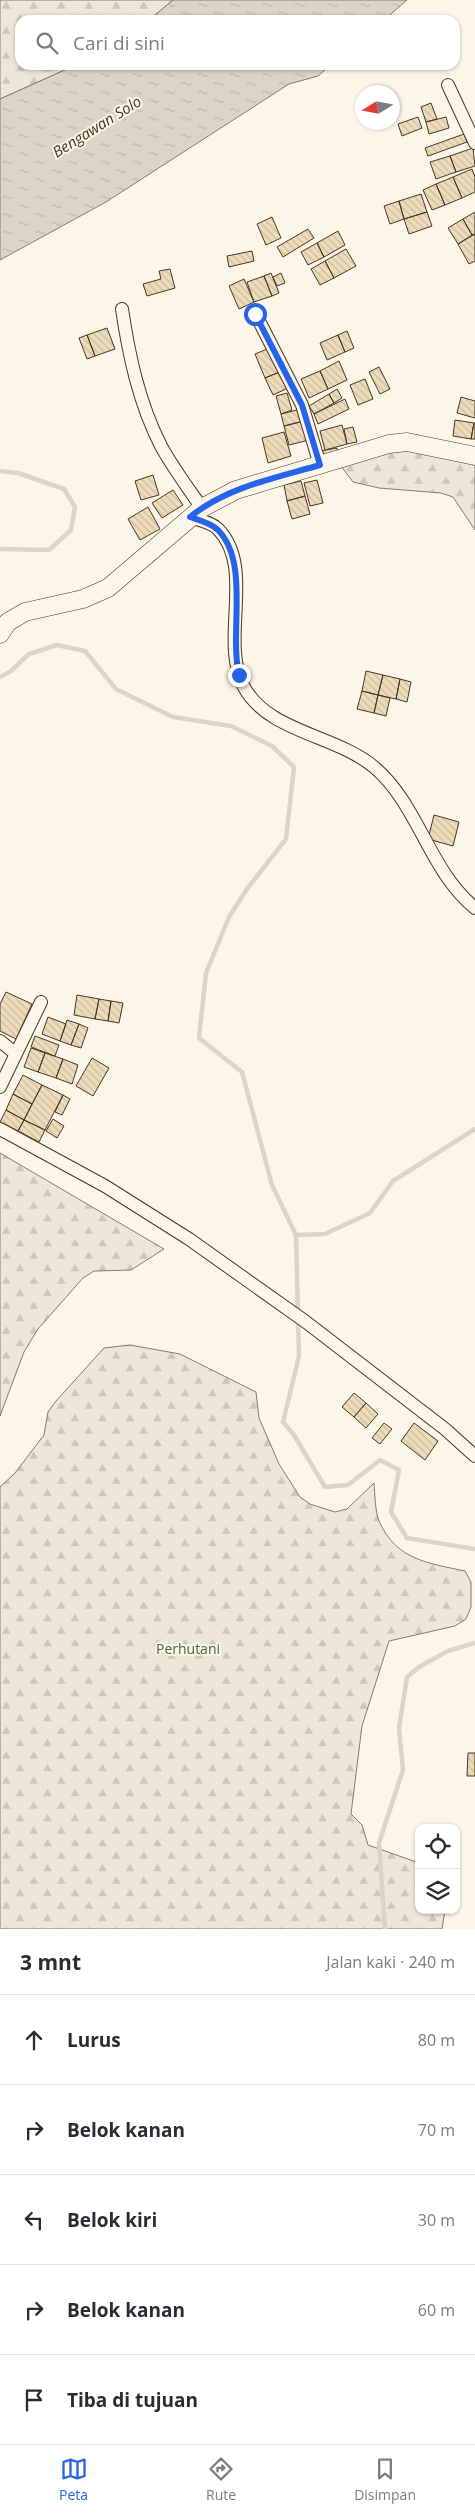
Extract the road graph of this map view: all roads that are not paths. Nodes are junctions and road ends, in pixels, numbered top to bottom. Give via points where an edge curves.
1 (448, 85) dead end
2 (475, 143) edge
3 (122, 309) dead end
4 (255, 314) dead end
5 (475, 456) edge
6 (320, 465) junction
7 (196, 512) junction
8 (0, 634) edge
9 (475, 908) edge
10 (41, 1002) dead end
11 (0, 1041) edge
12 (16, 1054) junction
13 (0, 1087) edge
14 (0, 1129) edge
15 (475, 1456) edge

1 - 2 street
3 - 7 street via 132,366 147,413
4 - 6 street via 302,405
5 - 6 street via 407,442 389,444
6 - 7 street via 236,490
7 - 8 street via 108,588 83,599 25,612 8,622
7 - 9 street via 218,529 234,556 234,645 244,686 257,704 278,720 335,744 372,765 393,785 432,855
10 - 12 street
11 - 12 street
12 - 13 street
14 - 15 street via 105,1186 188,1239 306,1322 445,1429

